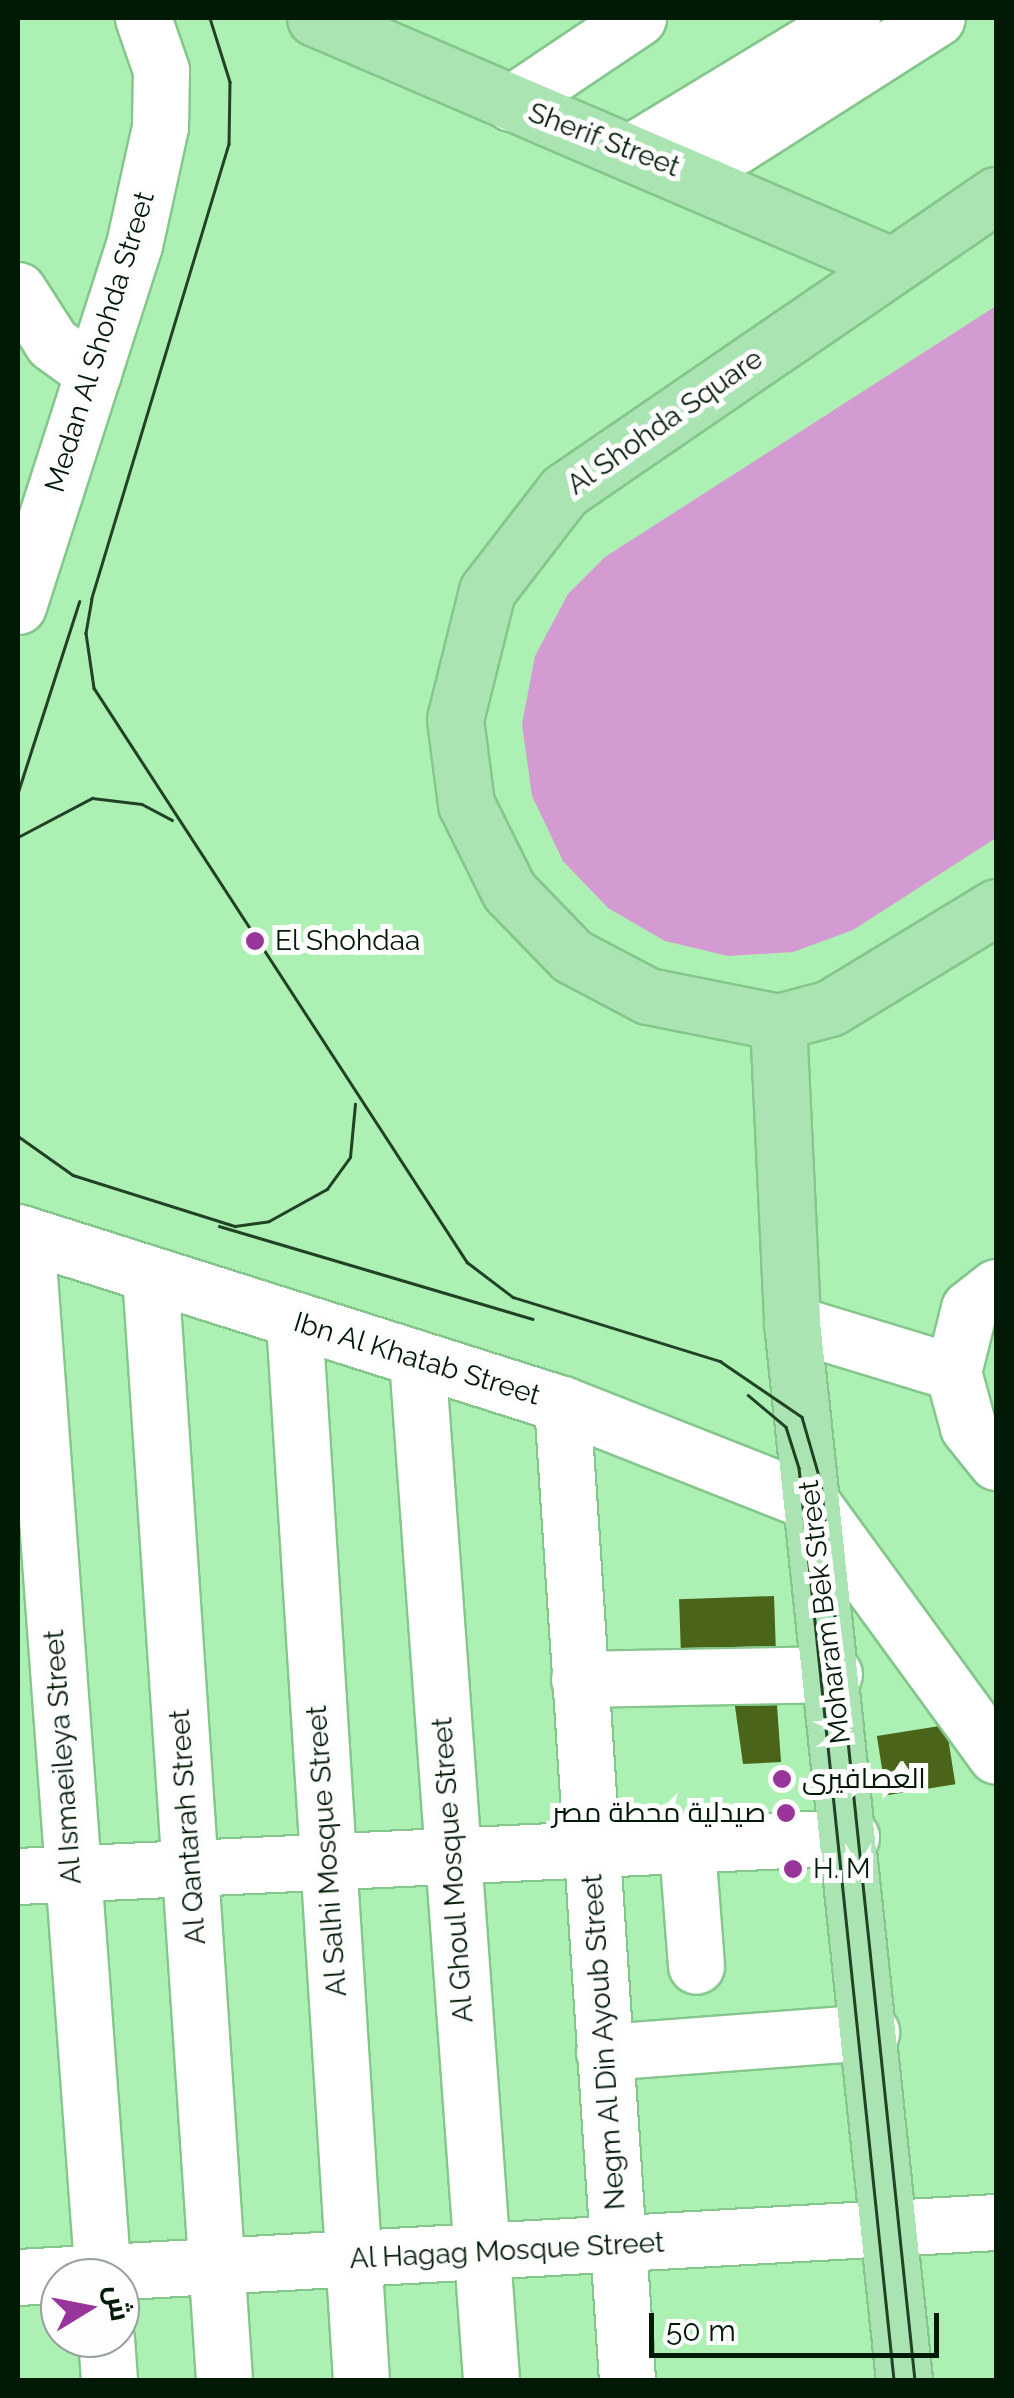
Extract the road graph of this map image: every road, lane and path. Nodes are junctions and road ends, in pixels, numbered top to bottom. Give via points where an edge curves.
1 (143, 18) edge
2 (315, 18) edge
3 (638, 18) edge
4 (852, 18) edge
5 (937, 18) edge
6 (389, 32) edge
7 (511, 103) junction
8 (656, 160) junction
9 (996, 194) edge
10 (891, 266) junction
11 (18, 290) edge
12 (93, 373) junction
13 (18, 606) edge
14 (996, 907) edge
15 (778, 1022) junction
16 (22, 1234) edge
17 (150, 1274) junction
18 (996, 1287) edge
19 (294, 1321) junction
20 (792, 1323) junction
21 (418, 1359) junction
22 (953, 1372) junction
23 (562, 1404) junction
24 (994, 1458) edge
25 (811, 1502) junction
26 (834, 1674) junction
27 (579, 1679) junction
28 (996, 1756) edge
29 (851, 1837) junction
30 (686, 1848) junction
31 (590, 1852) junction
32 (451, 1858) junction
33 (327, 1863) junction
34 (191, 1869) junction
35 (71, 1874) junction
36 (18, 1876) edge
37 (696, 1966) dead end
38 (871, 2032) junction
39 (604, 2052) junction
40 (996, 2222) edge
41 (891, 2231) junction
42 (618, 2246) junction
43 (482, 2253) junction
44 (102, 2258) edge
45 (354, 2259) junction
46 (221, 2266) junction
47 (140, 2272) edge
48 (224, 2380) edge
49 (362, 2380) edge
50 (491, 2380) edge
51 (627, 2380) edge
52 (904, 2380) edge

1 - 12 street, Medan Al Shohda Street via 161,70 160,127
2 - 6 main road, Sherif Street
3 - 7 street
4 - 8 street
5 - 8 street via 736,146
6 - 7 main road, Sherif Street
7 - 8 main road, Sherif Street
8 - 10 main road, Sherif Street
9 - 10 main road, Al Shohda Square
10 - 15 main road, Al Shohda Square via 564,490 487,591 455,719 466,804 509,892 572,956 648,996
11 - 12 street via 52,343
12 - 13 street, Medan Al Shohda Street
14 - 15 main road, Al Shohda Square via 830,1008
15 - 20 main road, Moharam Bek Street
16 - 17 street, Ibn Al Khatab Street
16 - 35 street, Al Ismaeileya Street
17 - 19 street, Ibn Al Khatab Street
17 - 34 street, Al Qantarah Street
18 - 22 street via 969,1308
19 - 21 street, Ibn Al Khatab Street
19 - 33 street, Al Salhi Mosque Street
20 - 22 street
20 - 25 main road, Moharam Bek Street
21 - 23 street, Ibn Al Khatab Street
21 - 32 street, Al Ghoul Mosque Street
22 - 24 street via 957,1403
23 - 25 street, Ibn Al Khatab Street
23 - 27 street, Negm Al Din Ayoub Street
25 - 26 main road, Moharam Bek Street
25 - 28 street
26 - 27 street
26 - 29 main road, Moharam Bek Street
27 - 31 street, Negm Al Din Ayoub Street
29 - 30 street
29 - 38 main road, Moharam Bek Street
30 - 31 street
30 - 37 street
31 - 32 street
31 - 39 street, Negm Al Din Ayoub Street
32 - 33 street
32 - 43 street, Al Ghoul Mosque Street
33 - 34 street
33 - 45 street, Al Salhi Mosque Street
34 - 35 street
34 - 46 street, Al Qantarah Street
35 - 36 street
35 - 44 street, Al Ismaeileya Street
38 - 39 street
38 - 41 main road, Moharam Bek Street
39 - 42 street, Negm Al Din Ayoub Street
40 - 41 street, Al Hagag Mosque Street
41 - 42 street, Al Hagag Mosque Street
41 - 52 main road, Moharam Bek Street
42 - 43 street, Al Hagag Mosque Street
42 - 51 street, Negm Al Din Ayoub Street
43 - 45 street, Al Hagag Mosque Street
43 - 50 street, Al Ghoul Mosque Street
45 - 46 street, Al Hagag Mosque Street
45 - 49 street, Al Salhi Mosque Street
46 - 47 street, Al Hagag Mosque Street
46 - 48 street, Al Qantarah Street

